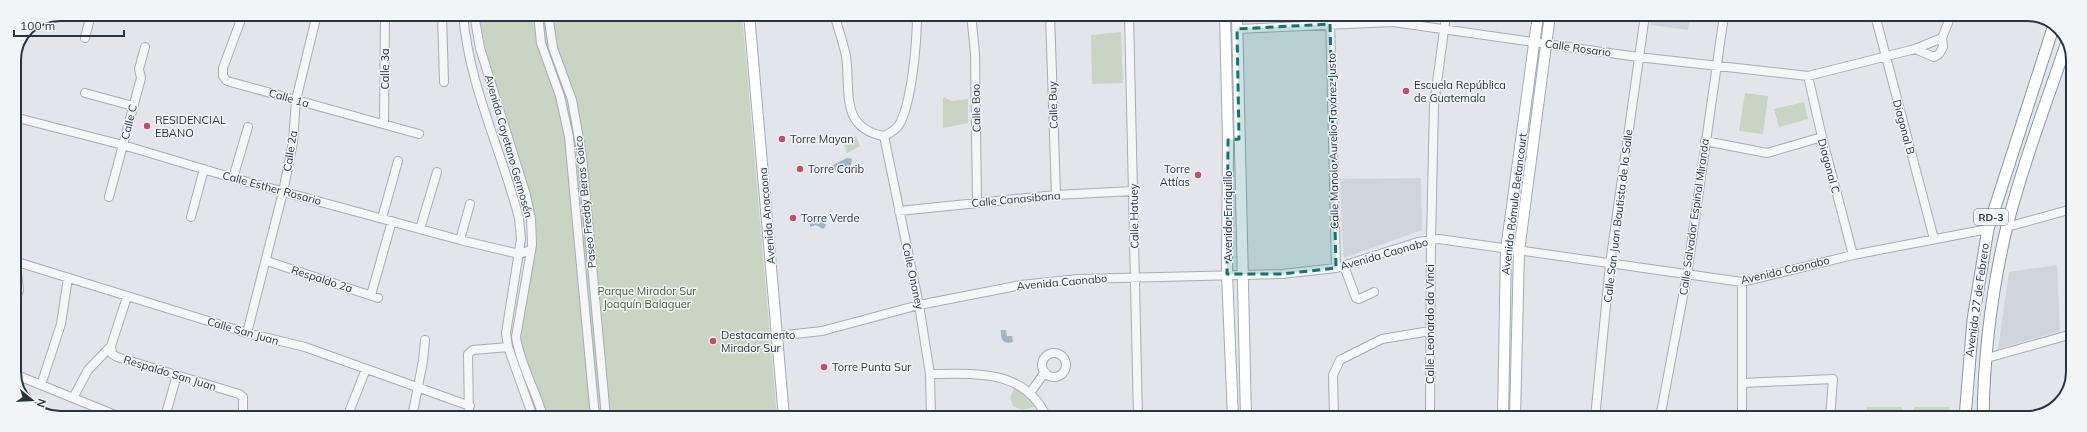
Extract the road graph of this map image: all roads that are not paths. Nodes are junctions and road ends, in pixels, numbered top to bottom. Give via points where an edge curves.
1 (89, 21) edge
2 (240, 21) edge
3 (316, 21) edge
4 (385, 21) edge
5 (442, 21) edge
6 (463, 21) edge
7 (475, 21) edge
8 (539, 21) edge
9 (549, 21) edge
10 (750, 21) edge
11 (836, 21) edge
12 (916, 21) edge
13 (971, 21) edge
14 (1050, 21) edge
15 (1129, 21) edge
16 (1225, 21) edge
17 (1237, 21) edge
18 (1362, 21) edge
19 (1407, 21) edge
20 (1445, 21) edge
21 (1537, 21) edge
22 (1549, 21) edge
23 (1643, 21) edge
24 (1723, 21) edge
25 (1877, 21) edge
26 (1949, 21) edge
27 (1330, 24) junction
28 (1238, 29) junction
29 (1444, 29) junction
30 (2052, 30) edge
31 (85, 38) dead end
32 (1942, 38) junction
33 (1534, 42) junction
34 (1546, 44) junction
35 (145, 47) dead end
36 (1914, 49) junction
37 (2065, 49) edge
38 (1638, 57) junction
39 (1886, 57) junction
40 (1716, 65) junction
41 (1808, 76) junction
42 (444, 82) dead end
43 (85, 93) dead end
44 (296, 100) junction
45 (133, 106) junction
46 (21, 120) edge
47 (384, 124) junction
48 (248, 127) dead end
49 (419, 134) dead end
50 (884, 136) junction
51 (1822, 137) junction
52 (1240, 139) junction
53 (1228, 140) junction
54 (1705, 141) junction
55 (123, 145) junction
56 (398, 161) dead end
57 (204, 169) junction
58 (437, 172) dead end
59 (1516, 177) junction
60 (234, 178) junction
61 (1529, 179) junction
62 (1133, 191) junction
63 (284, 192) junction
64 (1056, 195) junction
65 (109, 197) dead end
66 (977, 202) junction
67 (470, 204) dead end
68 (899, 211) junction
69 (2066, 211) edge
70 (191, 217) dead end
71 (382, 218) junction
72 (392, 221) junction
73 (2007, 227) junction
74 (420, 229) junction
75 (1988, 229) junction
76 (1934, 239) junction
77 (460, 240) junction
78 (1431, 240) junction
79 (531, 250) junction
80 (1506, 250) junction
81 (1519, 251) junction
82 (518, 254) junction
83 (1853, 255) junction
84 (267, 261) junction
85 (21, 264) edge
86 (1610, 264) junction
87 (1340, 267) junction
88 (1227, 274) junction
89 (1243, 274) junction
90 (1687, 275) junction
91 (1135, 277) junction
92 (68, 278) junction
93 (1742, 282) junction
94 (1374, 292) dead end
95 (128, 296) junction
96 (919, 305) junction
97 (1430, 331) junction
98 (246, 332) junction
99 (777, 336) junction
100 (2066, 336) edge
101 (424, 340) dead end
102 (111, 346) junction
103 (508, 348) junction
104 (1987, 358) junction
105 (366, 369) junction
106 (1045, 372) dead end
107 (930, 374) junction
108 (177, 375) junction
109 (21, 377) edge
110 (1503, 380) junction
111 (1516, 380) junction
112 (1742, 383) junction
113 (41, 385) junction
114 (418, 388) junction
115 (1030, 393) junction
116 (73, 398) junction
117 (470, 406) junction
118 (105, 411) edge
119 (167, 411) edge
120 (243, 411) edge
121 (349, 411) edge
122 (413, 411) edge
123 (470, 411) edge
124 (531, 411) edge
125 (541, 411) edge
126 (595, 411) edge
127 (605, 411) edge
128 (783, 411) edge
129 (931, 411) edge
130 (1044, 411) edge
131 (1138, 411) edge
132 (1233, 411) edge
133 (1246, 411) edge
134 (1334, 411) edge
135 (1430, 411) edge
136 (1503, 411) edge
137 (1515, 411) edge
138 (1596, 411) edge
139 (1661, 411) edge
140 (1742, 411) edge
141 (1831, 411) edge
142 (1966, 411) edge
143 (1984, 411) edge

1 - 31 street
2 - 44 street, Calle 1a via 223,68 223,76 228,81
3 - 44 street, Calle 2a
4 - 47 street, Calle 3a
5 - 42 street
6 - 82 street, Avenida Cayetano Germosén via 474,80 519,218 521,239
7 - 79 street, Avenida Cayetano Germosén via 480,48 526,195 533,234
8 - 126 street, Paseo Freddy Beras Goico via 541,43 560,96 569,137
9 - 127 street, Paseo Freddy Beras Goico via 553,48 572,100 582,156
10 - 99 main road, Avenida Anacaona
11 - 50 street via 846,56 849,108 860,126
12 - 50 street via 907,105 898,126 892,133
13 - 66 street, Calle Bao via 975,53
14 - 64 street, Calle Buy
15 - 62 street, Calle Hatuey
16 - 53 main road, Avenida Enriquillo
17 - 28 main road, Avenida Enriquillo
18 - 27 street, Calle Rosario
19 - 29 street, Calle Rosario
20 - 29 street, Calle Leonardo da Vinci
21 - 33 main road, Avenida Rómulo Betancourt
22 - 34 main road, Avenida Rómulo Betancourt
23 - 38 street, Calle San Juan Bautista de la Salle
24 - 40 street, Calle Salvador Espinal Miranda
25 - 39 street, Diagonal B
26 - 32 street
27 - 28 street, Calle Rosario
27 - 87 street, Calle Manolo Aurelio Tavárez Justo
28 - 52 main road, Avenida Enriquillo
29 - 33 street, Calle Rosario
29 - 78 street, Calle Leonardo da Vinci via 1434,105
30 - 75 highway, Avenida 27 de Febrero / RD-3
32 - 36 street, Calle Rosario
32 - 36 street via 1943,48 1940,54 1934,57
33 - 34 street, Calle Rosario
33 - 59 main road, Avenida Rómulo Betancourt
34 - 38 street, Calle Rosario
34 - 61 main road, Avenida Rómulo Betancourt
35 - 45 street, Calle C via 139,69 141,78
36 - 39 street, Calle Rosario
37 - 73 highway, Avenida 27 de Febrero / RD-3 via 2016,192
38 - 40 street, Calle Rosario
38 - 86 street, Calle San Juan Bautista de la Salle
39 - 41 street, Calle Rosario
39 - 76 street, Diagonal B
40 - 41 street, Calle Rosario
40 - 54 street, Calle Salvador Espinal Miranda
41 - 51 street, Diagonal C
43 - 45 street
44 - 47 street, Calle 1a
44 - 63 street, Calle 2a via 293,142
45 - 55 street, Calle C
46 - 55 street, Calle Esther Rosario
47 - 49 street, Calle 1a
48 - 60 street
50 - 68 street, Calle Onaney
51 - 54 street via 1767,153
51 - 83 street, Diagonal C
52 - 53 main road
52 - 89 main road, Avenida Enriquillo
53 - 88 main road, Avenida Enriquillo
54 - 90 street, Calle Salvador Espinal Miranda
55 - 57 street, Calle Esther Rosario
55 - 65 street, Calle C
56 - 71 street
57 - 60 street, Calle Esther Rosario
57 - 70 street
58 - 74 street
59 - 61 street
59 - 80 main road, Avenida Rómulo Betancourt
60 - 63 street, Calle Esther Rosario
61 - 81 main road, Avenida Rómulo Betancourt
62 - 64 street, Calle Canasibana
62 - 91 street, Calle Hatuey
63 - 71 street, Calle Esther Rosario
63 - 84 street, Calle 2a
64 - 66 street, Calle Canasibana
66 - 68 street, Calle Canasibana
67 - 77 street
68 - 96 street, Calle Onaney
69 - 73 street
71 - 72 street, Calle Esther Rosario
72 - 74 street, Calle Esther Rosario
72 - 84 street, Respaldo 2a via 374,297
73 - 104 highway, Avenida 27 de Febrero / RD-3 via 1992,303
74 - 77 street, Calle Esther Rosario
75 - 76 street, Avenida Caonabo
75 - 142 highway, Avenida 27 de Febrero / RD-3 via 1973,320
76 - 83 street, Avenida Caonabo
77 - 82 street, Calle Esther Rosario
78 - 80 street, Avenida Caonabo via 1453,240
78 - 87 street, Avenida Caonabo
78 - 97 street, Calle Leonardo da Vinci
79 - 82 street
79 - 125 street, Avenida Cayetano Germosén via 516,337 518,352
80 - 81 street, Avenida Caonabo
80 - 110 main road, Avenida Rómulo Betancourt
81 - 86 street, Avenida Caonabo
81 - 111 main road, Avenida Rómulo Betancourt
82 - 103 street, Avenida Cayetano Germosén via 506,333
83 - 93 street, Avenida Caonabo
84 - 98 street, Calle 2a
85 - 92 street, Calle San Juan
86 - 90 street, Avenida Caonabo
86 - 138 street, Calle San Juan Bautista de la Salle
87 - 89 street, Avenida Caonabo via 1282,274
87 - 94 street, Calle Manolo Aurelio Tavárez Justo via 1356,298
88 - 89 street, Avenida Caonabo
88 - 91 street, Avenida Caonabo
88 - 132 main road, Avenida Enriquillo
89 - 133 main road, Avenida Enriquillo
90 - 93 street, Avenida Caonabo
90 - 139 street, Calle Salvador Espinal Miranda
91 - 96 street, Avenida Caonabo via 1021,285
91 - 131 street, Calle Hatuey
92 - 95 street, Calle San Juan
92 - 113 street via 62,324
93 - 112 street
95 - 98 street, Calle San Juan
95 - 102 street, Respaldo San Juan
96 - 99 street, Avenida Caonabo via 822,331
96 - 107 street, Calle Onaney
97 - 134 street via 1382,339 1340,360 1333,375
97 - 135 street, Calle Leonardo da Vinci
98 - 105 street, Calle San Juan via 305,348
99 - 128 main road, Avenida Anacaona
100 - 104 street
101 - 114 street
102 - 108 street, Respaldo San Juan via 112,354 118,357
102 - 116 street via 88,370
103 - 117 street via 473,350 468,354
103 - 124 street, Avenida Cayetano Germosén
104 - 143 highway, Avenida 27 de Febrero / RD-3
105 - 114 street, Calle San Juan
105 - 121 street
106 - 115 street
107 - 115 street via 987,374 1012,381
107 - 129 street, Calle Onaney
108 - 119 street
108 - 120 street, Respaldo San Juan via 239,394 243,397
109 - 113 street
110 - 111 street
110 - 136 main road, Avenida Rómulo Betancourt
111 - 137 main road, Avenida Rómulo Betancourt
112 - 140 street
112 - 141 street via 1833,379
113 - 116 street
114 - 117 street, Calle San Juan
114 - 122 street
115 - 130 street
116 - 118 street
117 - 123 street

